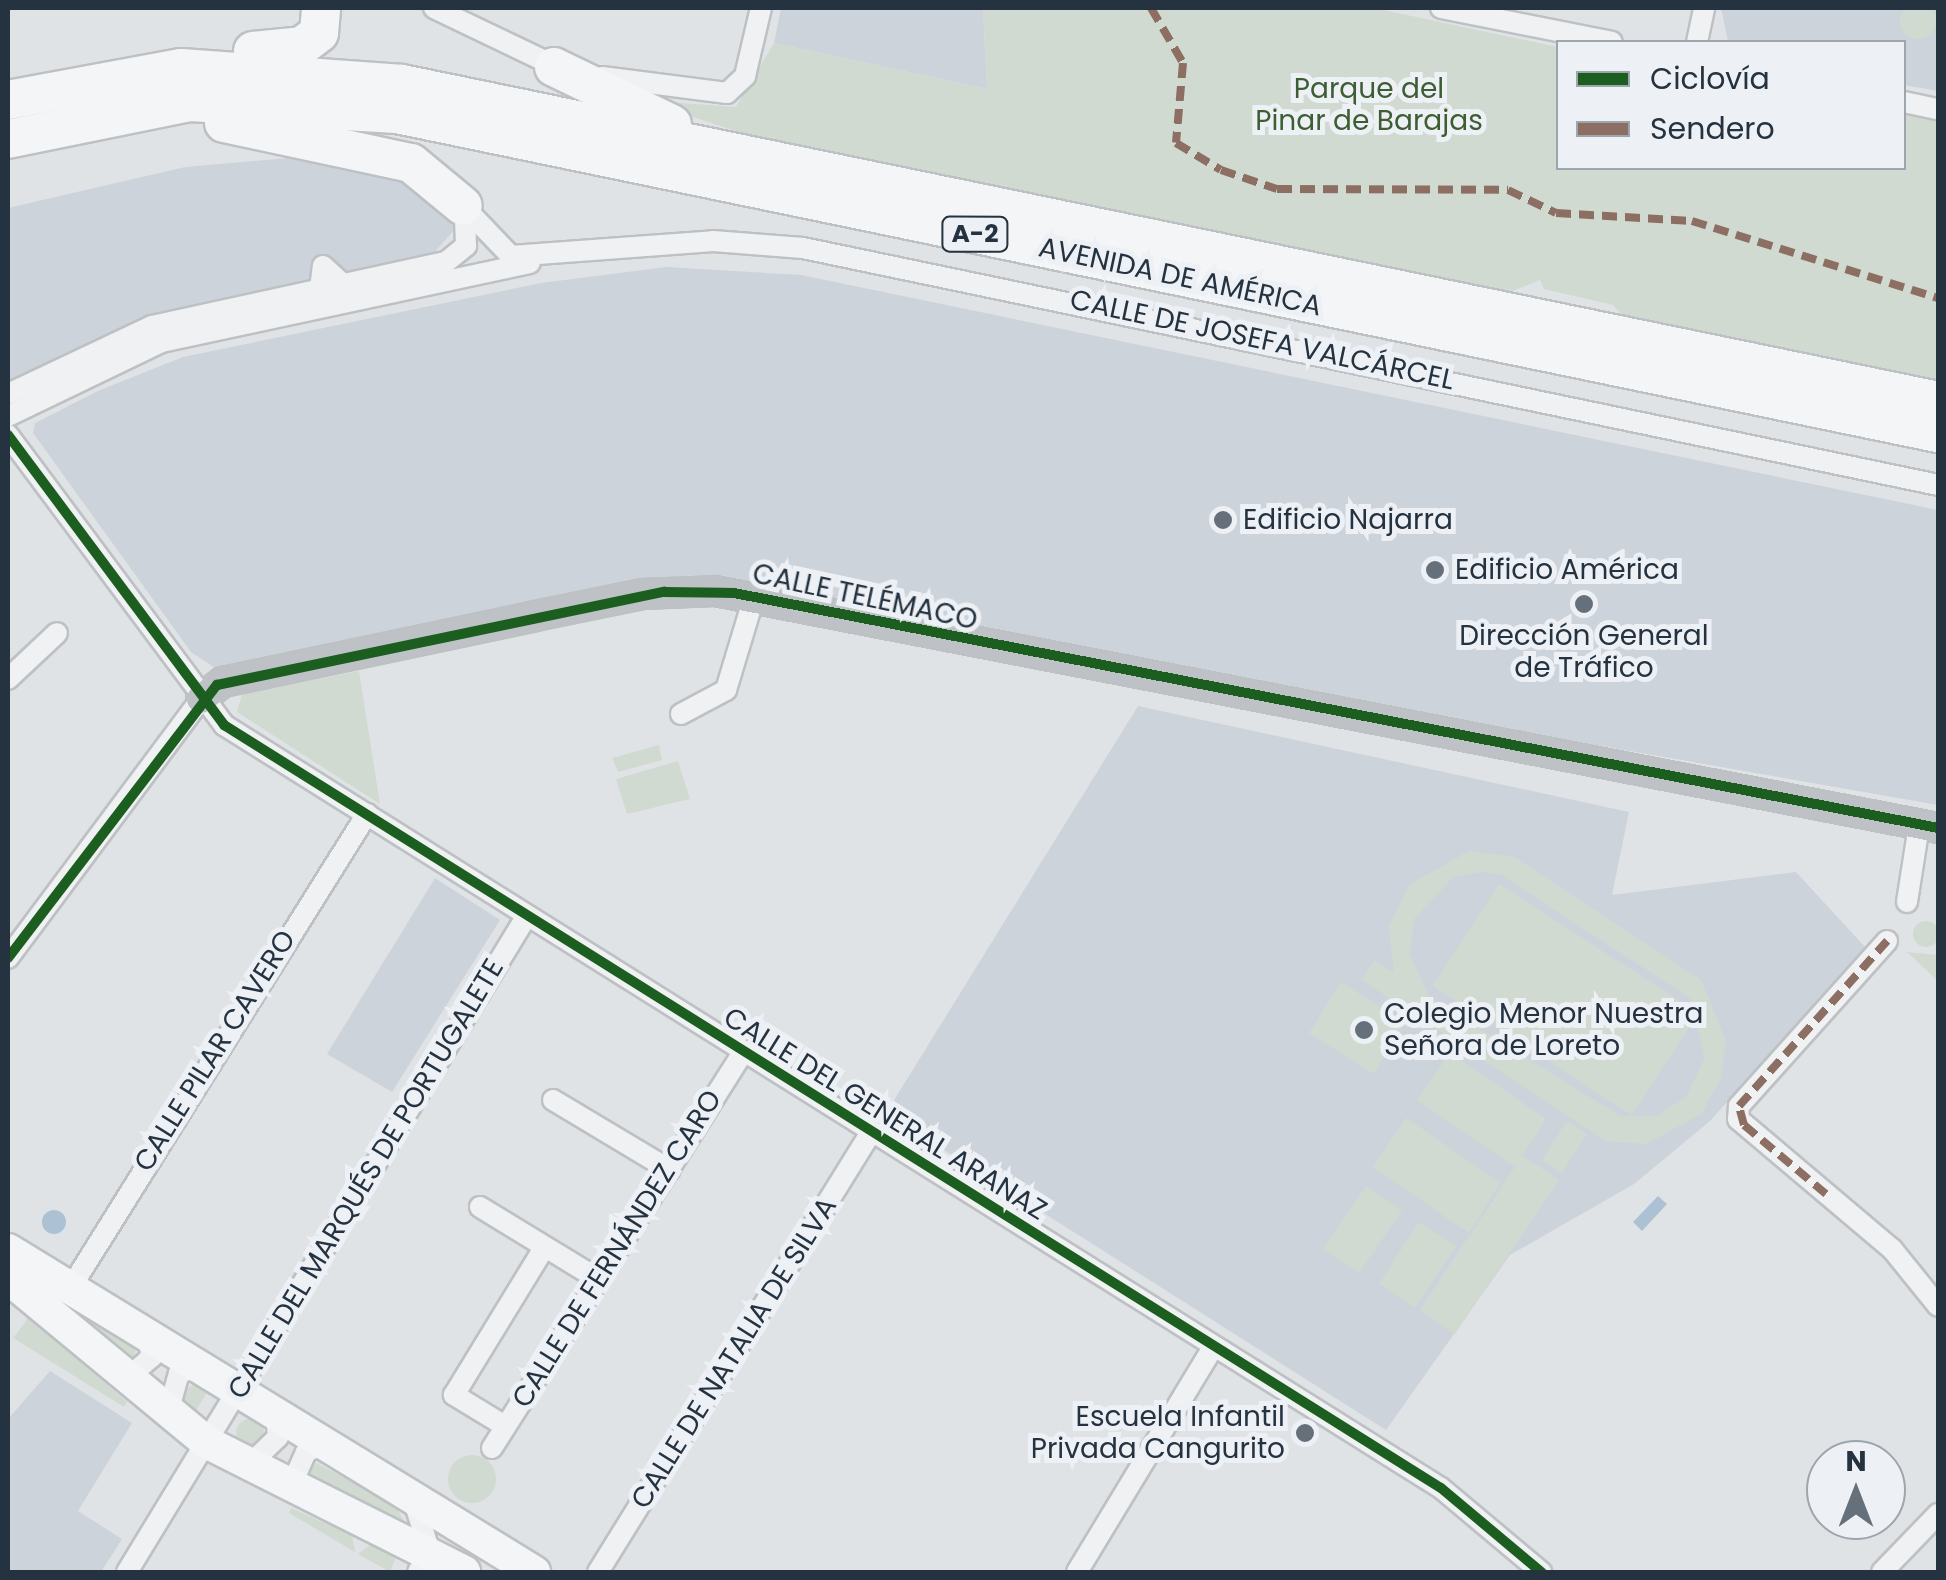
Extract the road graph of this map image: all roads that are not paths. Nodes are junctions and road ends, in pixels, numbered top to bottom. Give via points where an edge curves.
1 (322, 8) edge
2 (434, 8) edge
3 (761, 8) edge
4 (1441, 8) edge
5 (1704, 8) edge
6 (1602, 40) edge
7 (1697, 40) edge
8 (554, 67) junction
9 (73, 82) junction
10 (8, 100) edge
11 (1906, 102) edge
12 (1938, 109) edge
13 (8, 139) edge
14 (740, 151) junction
15 (463, 206) junction
16 (580, 251) junction
17 (262, 310) junction
18 (102, 355) junction
19 (8, 394) edge
20 (1938, 401) edge
21 (8, 406) edge
22 (8, 416) edge
23 (1938, 433) edge
24 (8, 435) edge
25 (1938, 484) edge
26 (754, 597) junction
27 (57, 633) dead end
28 (8, 679) edge
29 (201, 699) junction
30 (680, 714) dead end
31 (367, 814) junction
32 (1929, 826) edge
33 (1908, 902) dead end
34 (526, 917) junction
35 (1887, 941) dead end
36 (8, 958) edge
37 (744, 1052) junction
38 (553, 1100) dead end
39 (870, 1134) junction
40 (670, 1170) junction
41 (480, 1207) dead end
42 (544, 1248) junction
43 (9, 1274) edge
44 (598, 1279) junction
45 (68, 1292) junction
46 (1935, 1296) edge
47 (148, 1339) junction
48 (1213, 1347) junction
49 (199, 1367) junction
50 (122, 1382) junction
51 (236, 1390) junction
52 (276, 1413) junction
53 (166, 1416) junction
54 (505, 1426) junction
55 (206, 1442) junction
56 (323, 1444) junction
57 (492, 1448) dead end
58 (246, 1467) junction
59 (301, 1496) junction
60 (413, 1500) junction
61 (1938, 1514) edge
62 (424, 1562) edge
63 (127, 1572) edge
64 (464, 1572) edge
65 (534, 1572) edge
66 (598, 1572) edge
67 (1078, 1572) edge
68 (1541, 1572) edge
69 (1882, 1572) edge

1 - 9 highway via 319,33 302,46 142,60
2 - 8 street
3 - 8 street via 733,89 708,98
4 - 6 street
5 - 7 street
8 - 14 highway
9 - 10 highway, AVENIDA DE AMÉRICA / A-2
9 - 14 highway, AVENIDA DE AMÉRICA / A-2 via 181,68 324,72
11 - 12 street
13 - 15 highway via 253,125 410,163
13 - 23 highway, AVENIDA DE AMÉRICA / A-2 via 190,102 397,114
14 - 20 highway, AVENIDA DE AMÉRICA / A-2
15 - 16 street, CALLE DE JOSEFA VALCÁRCEL via 501,253
15 - 17 street, CALLE DE JOSEFA VALCÁRCEL via 469,238 453,258 320,289
16 - 17 street, CALLE DE JOSEFA VALCÁRCEL via 367,297
16 - 25 street, CALLE DE JOSEFA VALCÁRCEL via 713,241 802,248
17 - 18 street, CALLE DE JOSEFA VALCÁRCEL
17 - 18 street, CALLE DE JOSEFA VALCÁRCEL via 175,320
18 - 19 street, CALLE DE JOSEFA VALCÁRCEL
18 - 21 street, CALLE DE JOSEFA VALCÁRCEL
18 - 22 street, CALLE DE JOSEFA VALCÁRCEL
24 - 29 street, CALLE DEL GENERAL ARANAZ
26 - 29 street, CALLE TELÉMACO via 643,594 222,682
26 - 30 street via 726,690
26 - 32 street, CALLE TELÉMACO
27 - 28 street
29 - 31 street, CALLE DEL GENERAL ARANAZ via 224,725
29 - 36 street
31 - 34 street, CALLE DEL GENERAL ARANAZ
31 - 45 street, CALLE PILAR CAVERO
32 - 33 street
34 - 37 street, CALLE DEL GENERAL ARANAZ
34 - 51 street, CALLE DEL MARQUÉS DE PORTUGALETE
35 - 46 street via 1739,1106 1738,1119
37 - 39 street, CALLE DEL GENERAL ARANAZ
37 - 40 street, CALLE DE FERNÁNDEZ CARO
38 - 40 street
39 - 48 street, CALLE DEL GENERAL ARANAZ
39 - 66 street, CALLE DE NATALIA DE SILVA
40 - 44 street, CALLE DE FERNÁNDEZ CARO
41 - 42 street
42 - 44 street
42 - 54 street via 454,1395
43 - 45 main road
43 - 50 main road
44 - 54 street, CALLE DE FERNÁNDEZ CARO
45 - 47 main road
47 - 49 main road
47 - 50 street via 152,1357
48 - 67 street
48 - 68 street, CALLE DEL GENERAL ARANAZ via 1440,1488
49 - 51 main road
49 - 53 street via 180,1373
50 - 53 main road
51 - 52 main road
51 - 55 street, CALLE DEL MARQUÉS DE PORTUGALETE
52 - 56 main road
52 - 58 street via 278,1437
53 - 55 main road
54 - 57 street, CALLE DE FERNÁNDEZ CARO
55 - 58 main road
55 - 63 street, CALLE DEL MARQUÉS DE PORTUGALETE
56 - 59 street via 306,1452 294,1479
56 - 60 main road
58 - 59 main road
59 - 62 main road
60 - 62 street
60 - 65 main road
61 - 69 street
62 - 64 main road

